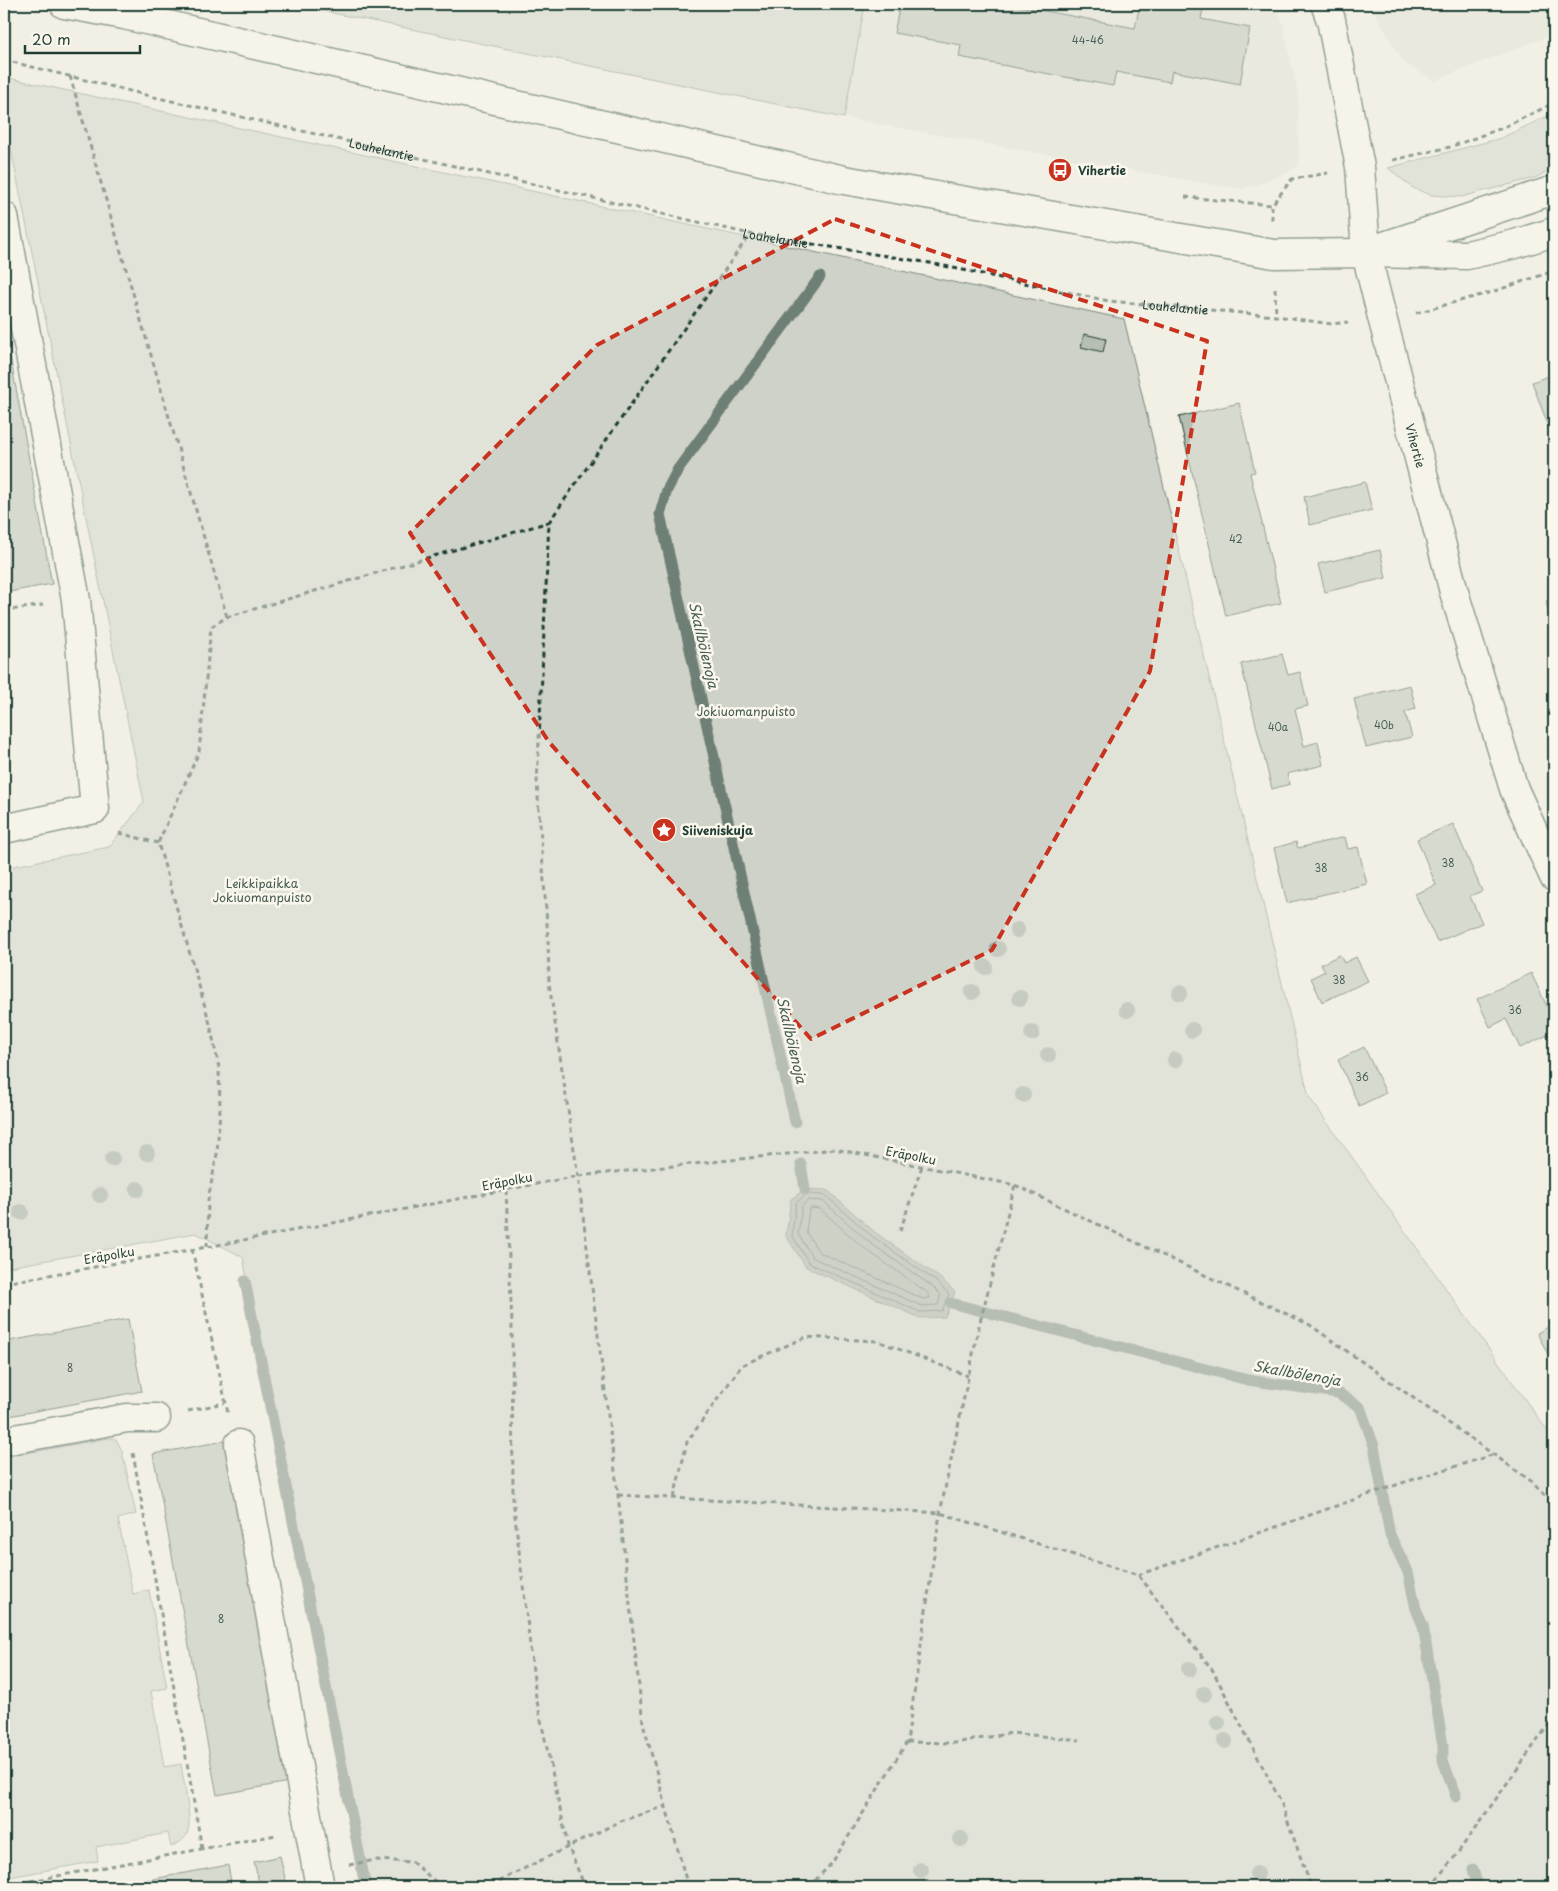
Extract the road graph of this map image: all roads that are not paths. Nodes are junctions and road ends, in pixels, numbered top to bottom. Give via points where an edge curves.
1 (64, 4) edge
2 (1325, 4) edge
3 (1554, 190) edge
4 (4, 216) edge
5 (1554, 232) edge
6 (1366, 252) junction
7 (4, 829) edge
8 (1554, 877) edge
9 (156, 1418) dead end
10 (4, 1441) edge
11 (239, 1444) road end
12 (320, 1887) edge

1 - 6 main road via 844,180 1274,254
2 - 6 main road, Vihertie via 1331,20 1360,167
3 - 6 main road
4 - 7 main road via 76,600 95,809
5 - 6 main road via 1467,255
6 - 8 main road, Vihertie via 1454,592 1514,789
9 - 10 main road via 127,1418
11 - 12 main road

